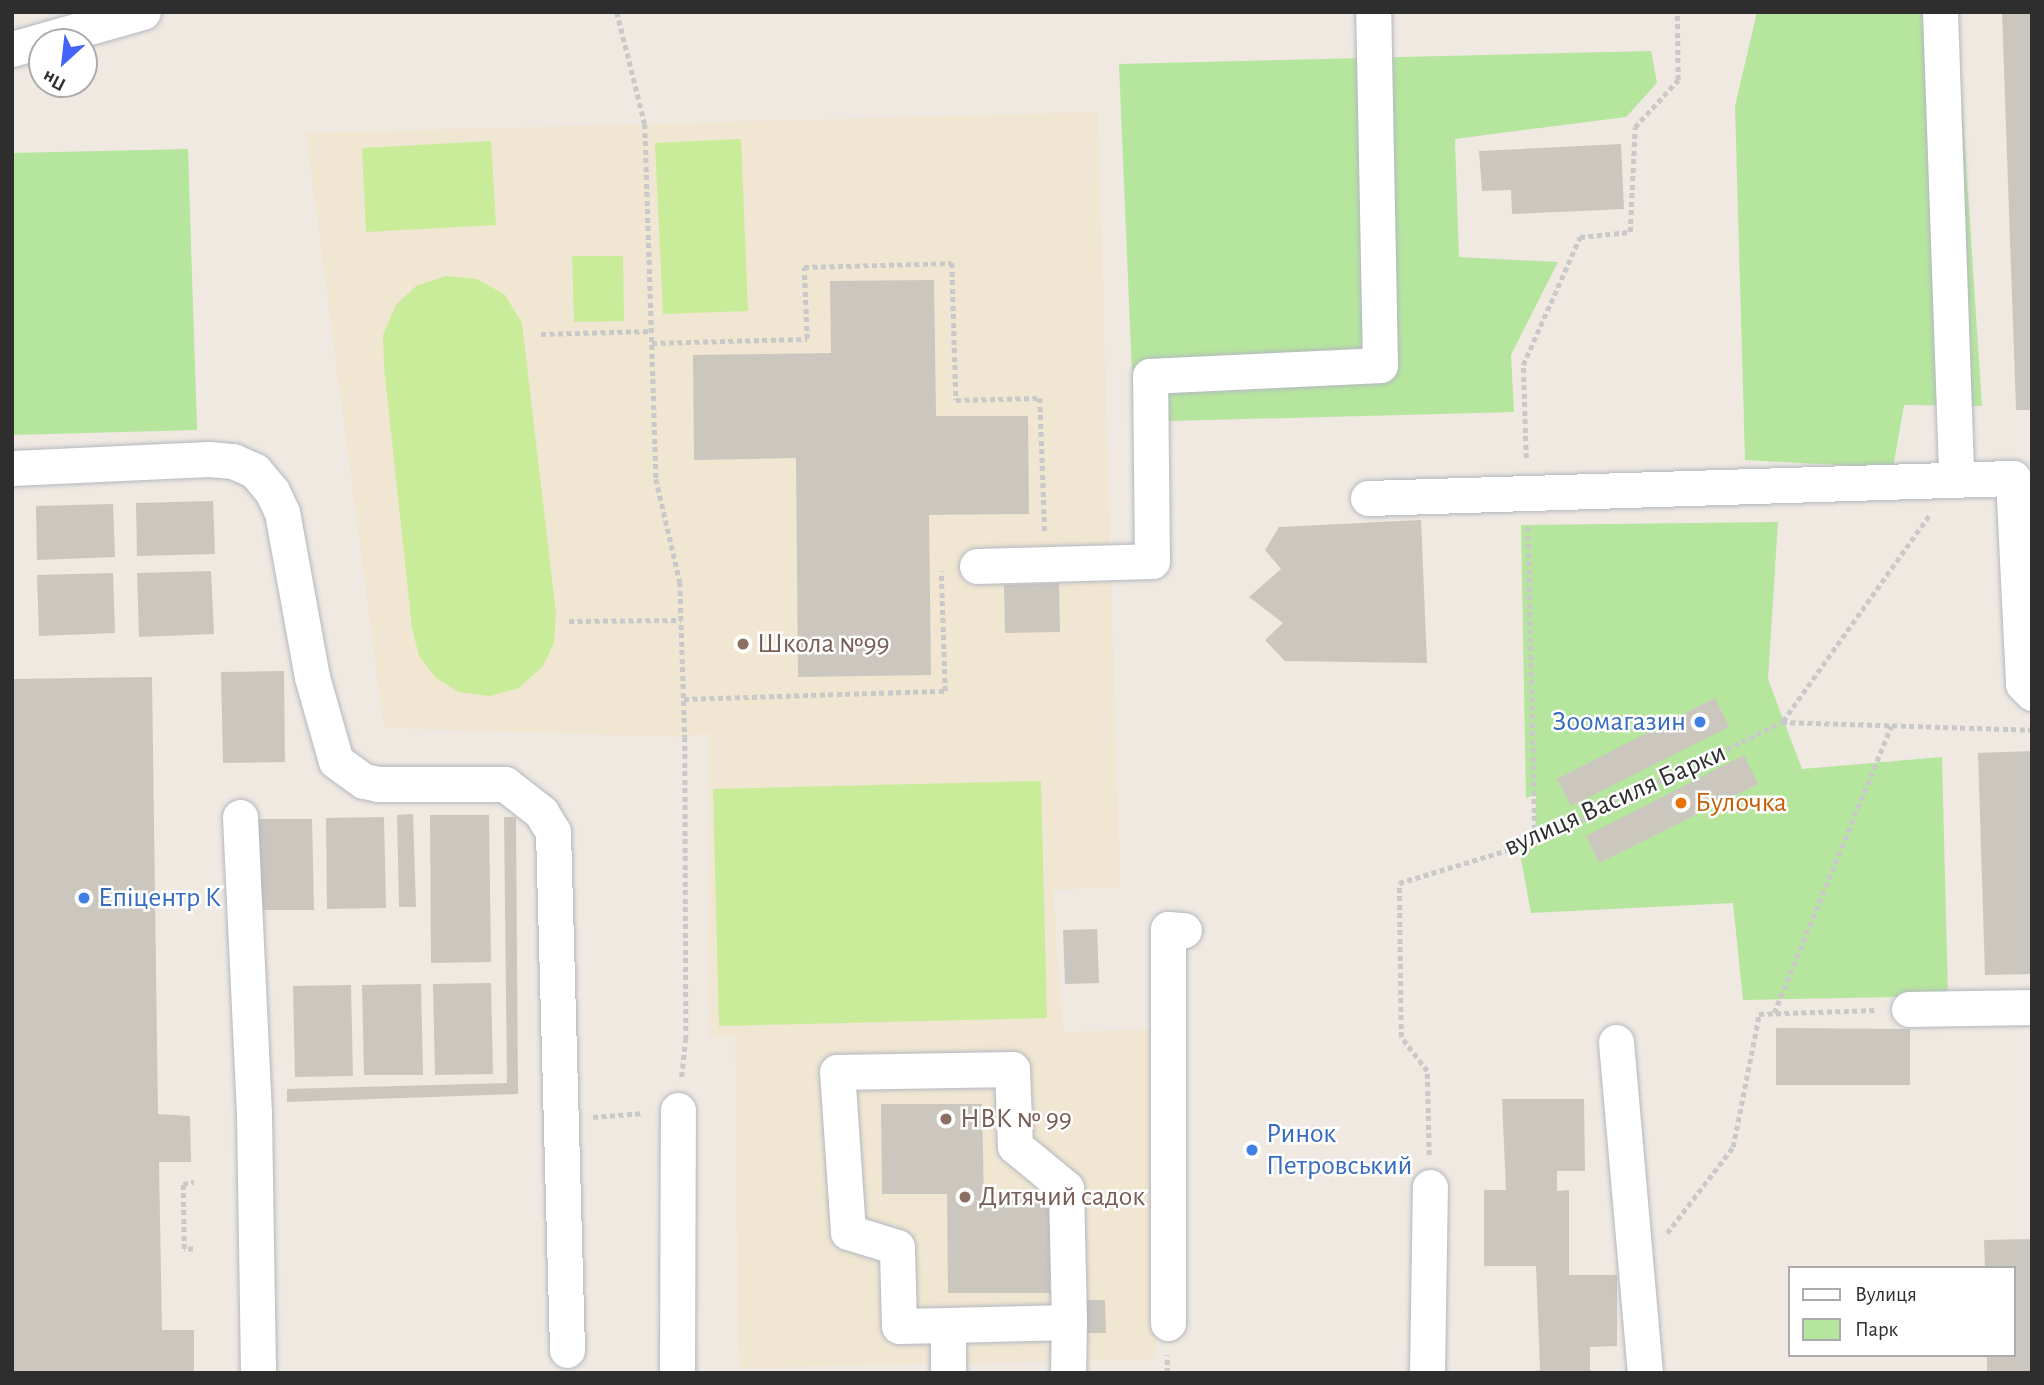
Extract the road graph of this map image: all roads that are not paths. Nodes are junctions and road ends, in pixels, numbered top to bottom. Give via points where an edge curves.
1 (143, 12) edge
2 (1373, 12) edge
3 (1940, 12) edge
4 (12, 49) edge
5 (12, 468) edge
6 (1956, 478) junction
7 (2022, 478) edge
8 (1368, 498) dead end
9 (977, 566) road end
10 (2032, 693) edge
11 (240, 817) dead end
12 (1184, 930) dead end
13 (2032, 1007) edge
14 (1909, 1009) road end
15 (1616, 1042) dead end
16 (678, 1110) dead end
17 (1430, 1187) road end
18 (1069, 1322) junction
19 (1168, 1323) dead end
20 (948, 1325) junction
21 (567, 1350) dead end
22 (258, 1373) edge
23 (677, 1373) edge
24 (948, 1373) edge
25 (1068, 1373) edge
26 (1427, 1373) edge
27 (1645, 1373) edge

1 - 4 street
2 - 9 street via 1380,365 1150,376 1152,561
3 - 6 street
5 - 21 street via 209,459 233,461 255,471 282,512 312,677 336,761 364,781 378,784 505,784 541,813 553,832
6 - 7 street
6 - 8 street
7 - 10 street via 2023,684
11 - 22 street via 254,1115
12 - 19 street via 1168,929
13 - 14 street
15 - 27 street
16 - 23 street
17 - 26 street
18 - 20 street
18 - 20 street via 1066,1188 1015,1146 1012,1069 837,1072 848,1232 897,1247 899,1326
18 - 25 street
20 - 24 street

